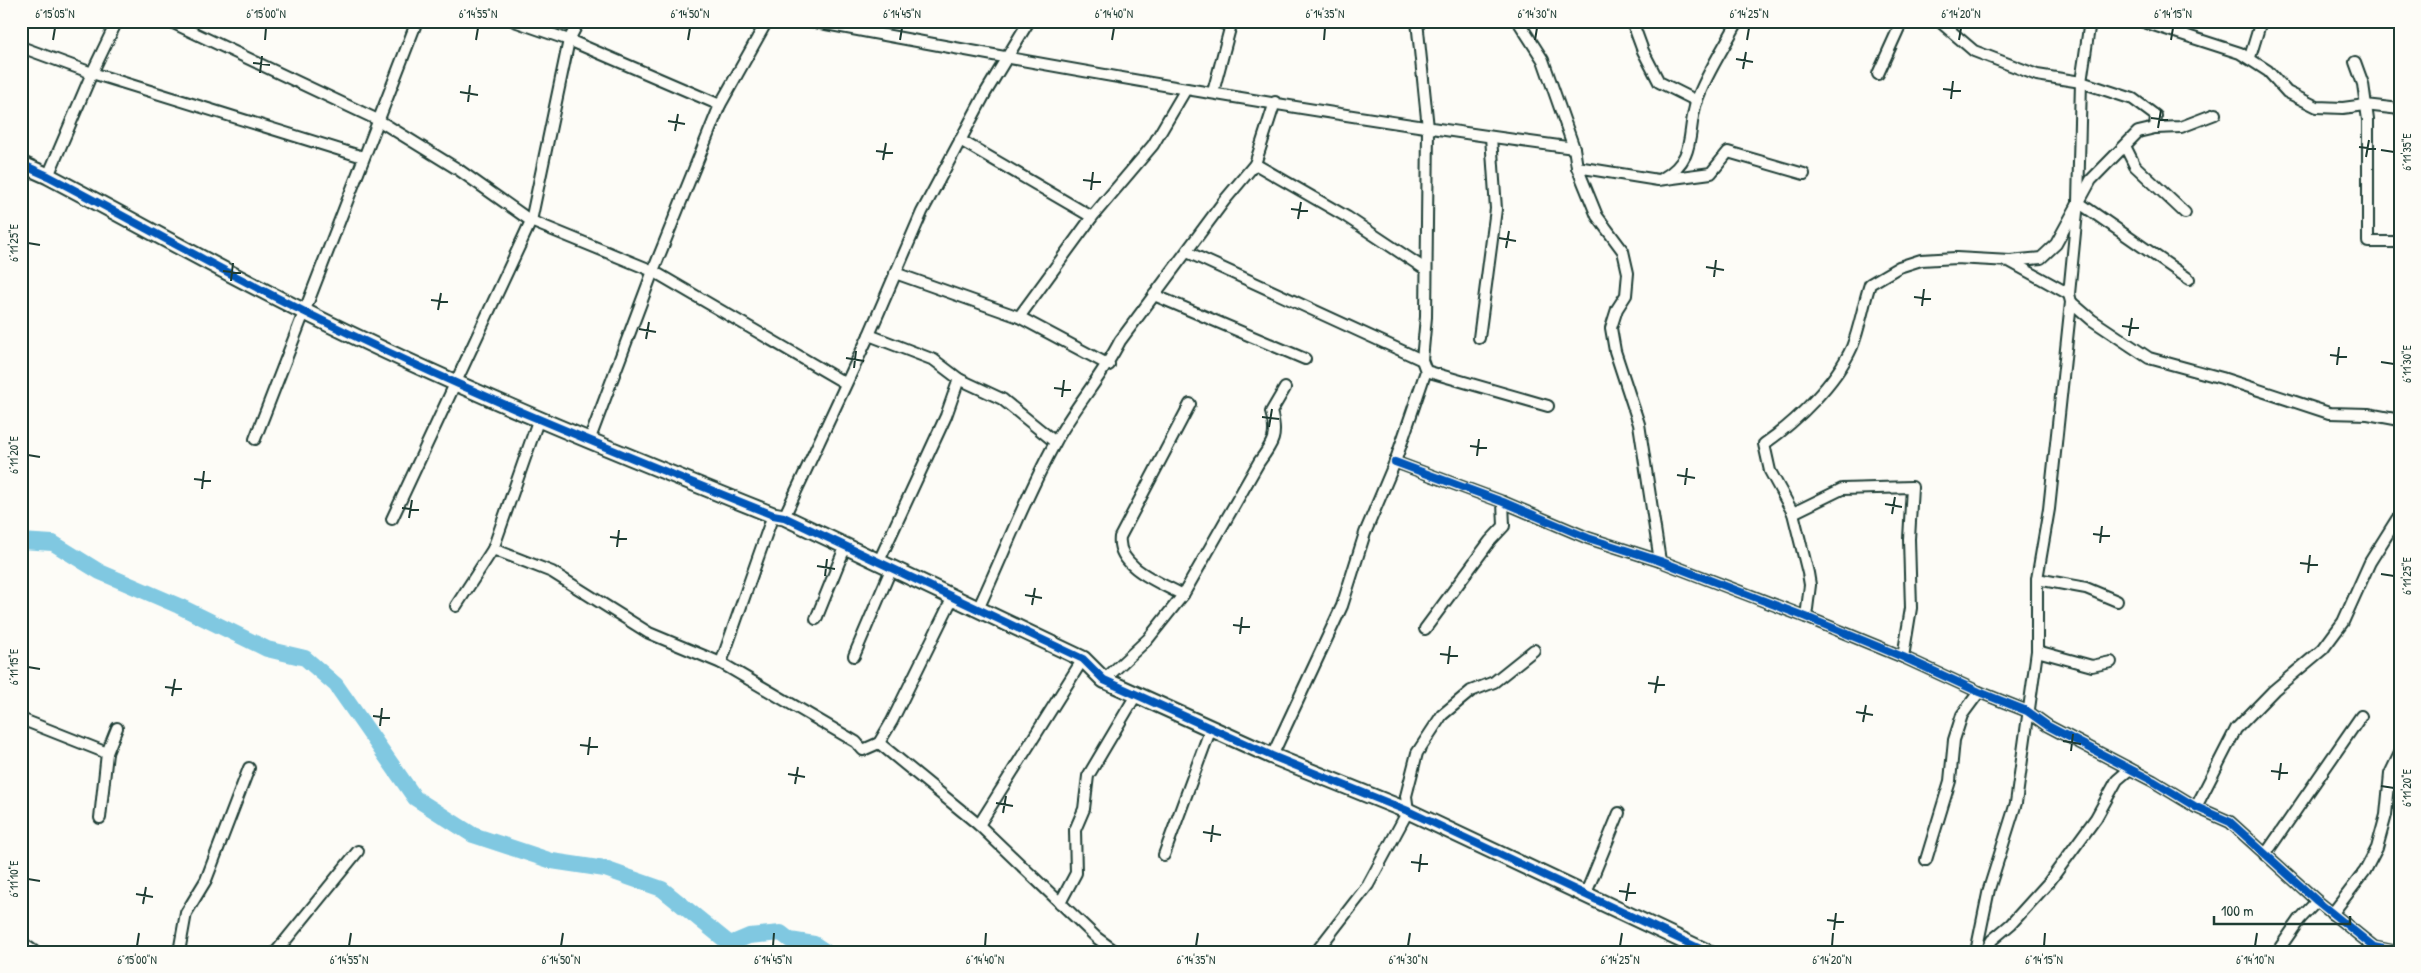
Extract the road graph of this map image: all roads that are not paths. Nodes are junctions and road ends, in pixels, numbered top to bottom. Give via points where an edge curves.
1 (117, 21) edge
2 (169, 21) edge
3 (417, 21) edge
4 (514, 21) edge
5 (579, 21) edge
6 (767, 21) edge
7 (810, 21) edge
8 (1029, 21) edge
9 (1216, 21) edge
10 (1417, 21) edge
11 (1518, 21) edge
12 (1632, 21) edge
13 (1738, 21) edge
14 (1902, 21) edge
15 (1939, 21) edge
16 (2090, 21) edge
17 (2141, 21) edge
18 (2261, 21) edge
19 (1231, 24) edge
20 (569, 40) junction
21 (21, 47) edge
22 (2250, 57) junction
23 (1005, 58) junction
24 (2355, 62) dead end
25 (92, 73) junction
26 (1878, 74) dead end
27 (2080, 82) junction
28 (1186, 89) junction
29 (1213, 92) junction
30 (1697, 101) junction
31 (1275, 102) junction
32 (720, 105) junction
33 (2365, 105) junction
34 (2400, 109) edge
35 (2215, 114) dead end
36 (378, 120) junction
37 (1428, 128) junction
38 (2155, 128) junction
39 (1491, 137) junction
40 (960, 140) junction
41 (2124, 146) junction
42 (1574, 148) junction
43 (363, 157) junction
44 (21, 164) edge
45 (1255, 164) junction
46 (1577, 167) junction
47 (1804, 174) dead end
48 (48, 176) junction
49 (1658, 180) junction
50 (2078, 202) junction
51 (2184, 214) dead end
52 (1092, 217) junction
53 (531, 220) junction
54 (2400, 242) edge
55 (1187, 252) junction
56 (2010, 261) junction
57 (1425, 269) junction
58 (653, 271) junction
59 (895, 273) junction
60 (2189, 279) dead end
61 (1154, 295) junction
62 (2070, 298) junction
63 (305, 312) junction
64 (1019, 317) junction
65 (869, 335) junction
66 (1479, 338) dead end
67 (1305, 359) dead end
68 (1422, 360) junction
69 (1109, 364) junction
70 (1426, 371) junction
71 (959, 379) junction
72 (455, 383) junction
73 (845, 383) junction
74 (1285, 388) dead end
75 (1190, 404) dead end
76 (1548, 406) dead end
77 (539, 418) junction
78 (2400, 420) edge
79 (255, 438) dead end
80 (589, 441) junction
81 (1055, 442) junction
82 (1395, 462) junction
83 (1503, 502) junction
84 (1793, 513) junction
85 (779, 516) junction
86 (392, 519) dead end
87 (2396, 520) dead end
88 (846, 545) junction
89 (493, 549) junction
90 (1660, 561) junction
91 (886, 564) junction
92 (2037, 578) junction
93 (1183, 595) junction
94 (953, 597) junction
95 (2117, 601) dead end
96 (456, 606) dead end
97 (978, 609) junction
98 (1806, 617) junction
99 (816, 619) dead end
100 (1425, 628) dead end
101 (1534, 650) dead end
102 (2037, 651) junction
103 (854, 656) dead end
104 (1904, 657) junction
105 (1082, 659) junction
106 (721, 662) junction
107 (2111, 662) dead end
108 (1104, 680) junction
109 (1979, 692) junction
110 (1136, 695) junction
111 (2027, 710) junction
112 (2362, 716) dead end
113 (21, 719) edge
114 (118, 728) dead end
115 (1211, 728) junction
116 (879, 743) junction
117 (107, 753) junction
118 (2400, 753) edge
119 (1272, 756) junction
120 (249, 768) dead end
121 (2130, 769) junction
122 (2196, 807) junction
123 (1408, 811) junction
124 (1619, 813) dead end
125 (100, 818) dead end
126 (979, 825) junction
127 (358, 851) dead end
128 (1164, 855) dead end
129 (2266, 855) junction
130 (1926, 860) dead end
131 (1586, 893) junction
132 (2317, 901) junction
133 (1060, 903) junction
134 (2332, 914) junction
135 (21, 942) edge
136 (2399, 951) edge
137 (35, 952) edge
138 (179, 952) edge
139 (276, 952) edge
140 (1116, 952) edge
141 (1316, 952) edge
142 (1706, 952) edge
143 (1976, 952) edge
144 (1985, 952) edge
145 (2276, 952) edge

1 - 25 street
2 - 36 street
3 - 36 street
4 - 20 street
5 - 20 street
6 - 32 street
7 - 23 street
8 - 23 street
9 - 19 street
10 - 37 street
11 - 42 street via 1543,60
12 - 30 street via 1660,82
13 - 30 street
14 - 26 street
15 - 27 street via 1974,52 2037,75
16 - 27 street
17 - 22 street
18 - 22 street
19 - 29 street
20 - 32 street
20 - 53 street
21 - 25 street
22 - 33 street via 2287,92 2317,107
23 - 28 street
23 - 40 street
24 - 33 street via 2363,84
25 - 43 street
25 - 48 street
27 - 38 street via 2133,99 2156,116
27 - 50 street
28 - 29 street
28 - 52 street via 1152,145
29 - 31 street
30 - 49 street via 1692,138 1678,169
31 - 37 street
31 - 45 street
32 - 58 street
33 - 34 street
33 - 54 street via 2368,120 2368,242
35 - 38 street via 2181,127
36 - 43 street
36 - 53 street
37 - 39 street
37 - 57 street via 1429,212
38 - 41 street via 2138,132
39 - 42 street
39 - 66 street via 1496,209
40 - 52 street
40 - 59 street via 922,212
41 - 50 street via 2091,180
41 - 51 street via 2135,166
42 - 46 street
43 - 63 street
44 - 48 street
45 - 55 street
45 - 57 street via 1347,217
46 - 49 street
46 - 90 street via 1597,216 1623,251 1628,273 1626,295 1611,328 1615,351 1639,424
47 - 49 street via 1728,152 1711,173
48 - 63 street
50 - 56 street via 2056,244 2041,258
50 - 60 street
50 - 62 street
52 - 64 street
53 - 58 street
53 - 72 street
55 - 61 street
55 - 68 street
56 - 62 street
56 - 84 street via 1921,260 1870,284 1851,348 1835,374 1788,427 1764,444 1770,471
57 - 68 street via 1426,317
58 - 73 street
58 - 80 street
59 - 64 street
59 - 65 street
61 - 67 street
61 - 69 street via 1120,341
62 - 78 street via 2092,320 2149,358 2329,413 2368,414
62 - 92 street via 2049,509
63 - 72 street
63 - 79 street
64 - 69 street
65 - 71 street via 934,360
65 - 73 street
68 - 70 street
69 - 81 street
70 - 76 street
70 - 82 street
71 - 81 street via 1002,399
71 - 91 street
72 - 77 street
72 - 86 street
73 - 85 street
74 - 93 street via 1271,412 1275,427 1273,442
75 - 93 street via 1120,538 1119,547 1120,552 1139,570
77 - 80 street
77 - 89 street
80 - 85 street
81 - 97 street
82 - 83 street
82 - 119 street via 1365,532 1342,606
83 - 90 street via 1588,538
83 - 100 street via 1504,526
84 - 98 street via 1810,585
84 - 104 street via 1842,489 1912,487 1908,539 1911,608
85 - 88 street
85 - 106 street
87 - 122 street via 2370,562 2343,622 2323,649 2274,690 2236,729
88 - 91 street
88 - 99 street
89 - 96 street
89 - 106 street via 552,572 649,633
90 - 98 street
91 - 94 street
91 - 103 street
92 - 95 street via 2086,588
92 - 102 street
93 - 108 street via 1148,639
94 - 97 street
94 - 116 street
97 - 105 street
98 - 104 street
101 - 123 street via 1494,682 1471,691 1442,716 1417,753 1406,796
102 - 107 street via 2092,666
102 - 111 street
104 - 109 street
105 - 108 street
105 - 126 street
106 - 116 street via 856,742 863,750
108 - 110 street
109 - 111 street
109 - 130 street via 1959,724 1950,781
110 - 115 street
110 - 133 street via 1088,776 1084,809 1075,830 1076,873
111 - 121 street via 2048,726
111 - 143 street via 2016,803 1989,889
112 - 129 street
113 - 117 street
114 - 117 street
115 - 119 street
115 - 128 street
116 - 126 street
117 - 125 street
118 - 134 street via 2390,774 2386,815 2377,848 2365,871
119 - 123 street
120 - 138 street via 206,880 186,913
121 - 122 street
121 - 144 street via 2117,780 2096,818 2049,882 1992,940
122 - 129 street via 2230,822
123 - 131 street
123 - 141 street via 1368,886
124 - 131 street
126 - 133 street
127 - 139 street
129 - 132 street
131 - 142 street
132 - 134 street
132 - 145 street
133 - 140 street
134 - 136 street via 2374,948
135 - 137 street

